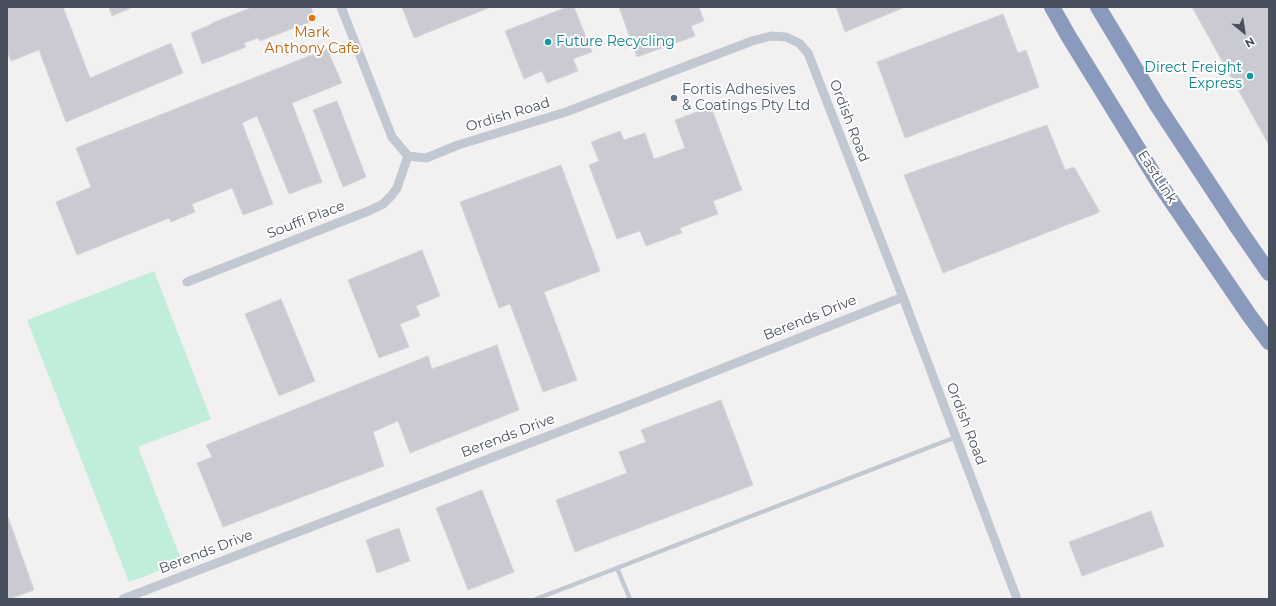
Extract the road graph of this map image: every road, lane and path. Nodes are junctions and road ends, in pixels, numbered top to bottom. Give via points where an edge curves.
1 (341, 7) edge
2 (1052, 7) edge
3 (1098, 7) edge
4 (408, 156) junction
5 (1269, 273) edge
6 (187, 282) dead end
7 (902, 297) junction
8 (1269, 342) edge
9 (956, 437) junction
10 (617, 568) junction
11 (123, 599) edge
12 (536, 599) edge
13 (630, 599) edge
14 (1017, 599) edge

1 - 4 street via 392,137
2 - 8 highway, EastLink via 1159,183
3 - 5 highway via 1157,105
4 - 6 street, Souffi Place via 397,188 383,204
4 - 7 street, Ordish Road via 426,158 458,145 566,112 752,41 771,36 786,37 799,43 808,53
7 - 9 street, Ordish Road
7 - 11 street, Berends Drive via 643,400
9 - 10 lane
9 - 14 street, Ordish Road
10 - 12 lane
10 - 13 lane

